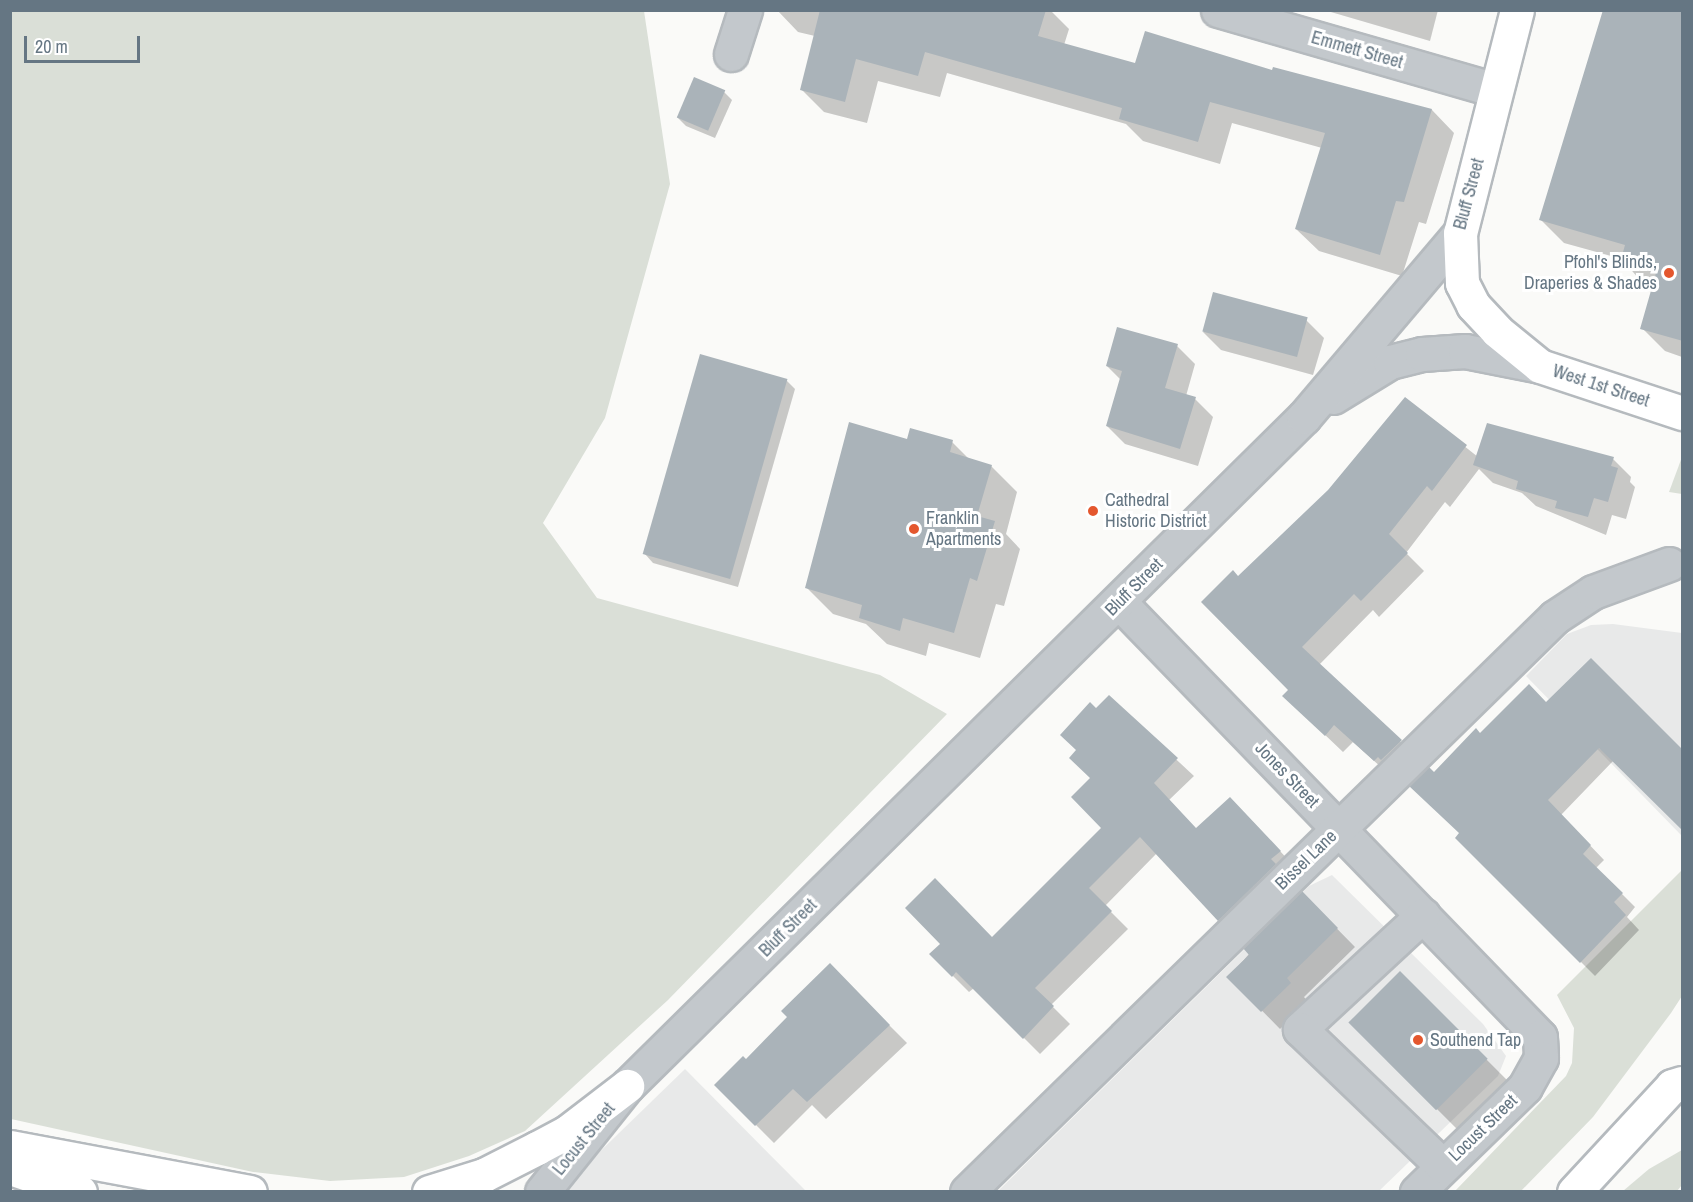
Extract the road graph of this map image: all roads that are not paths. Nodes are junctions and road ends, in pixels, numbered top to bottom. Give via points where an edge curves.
1 (745, 10) edge
2 (1218, 10) edge
3 (1517, 10) edge
4 (731, 54) dead end
5 (1496, 90) junction
6 (1460, 233) junction
7 (1540, 366) junction
8 (1683, 412) edge
9 (1304, 417) junction
10 (1669, 564) dead end
11 (1119, 602) junction
12 (1338, 828) junction
13 (1423, 915) junction
14 (1541, 1058) joint
15 (1679, 1079) edge
16 (627, 1086) junction
17 (10, 1147) edge
18 (1443, 1166) junction
19 (10, 1168) edge
20 (80, 1191) edge
21 (250, 1191) edge
22 (429, 1191) edge
23 (542, 1191) edge
24 (967, 1191) edge
25 (1417, 1191) edge
26 (1574, 1191) edge

1 - 4 street
2 - 5 street, Emmett Street
3 - 5 main road, Bluff Street
5 - 6 main road, Bluff Street
6 - 7 main road, West 1st Street via 1462,283 1473,304 1516,349
6 - 9 street, Bluff Street
7 - 8 main road, West 1st Street
7 - 9 street via 1465,351 1422,354 1390,362
9 - 11 street, Bluff Street
10 - 12 street, Bissel Lane via 1593,592 1555,617
11 - 12 street, Jones Street
11 - 16 street, Bluff Street
12 - 13 street, Jones Street
12 - 24 street, Bissel Lane
13 - 14 street, Jones Street via 1534,1028 1542,1045
13 - 18 street via 1300,1029
14 - 18 street, Locust Street via 1526,1087
15 - 26 main road
16 - 22 main road via 557,1137 484,1175
16 - 23 street, Locust Street
17 - 21 main road
18 - 25 street, Locust Street
19 - 20 main road

